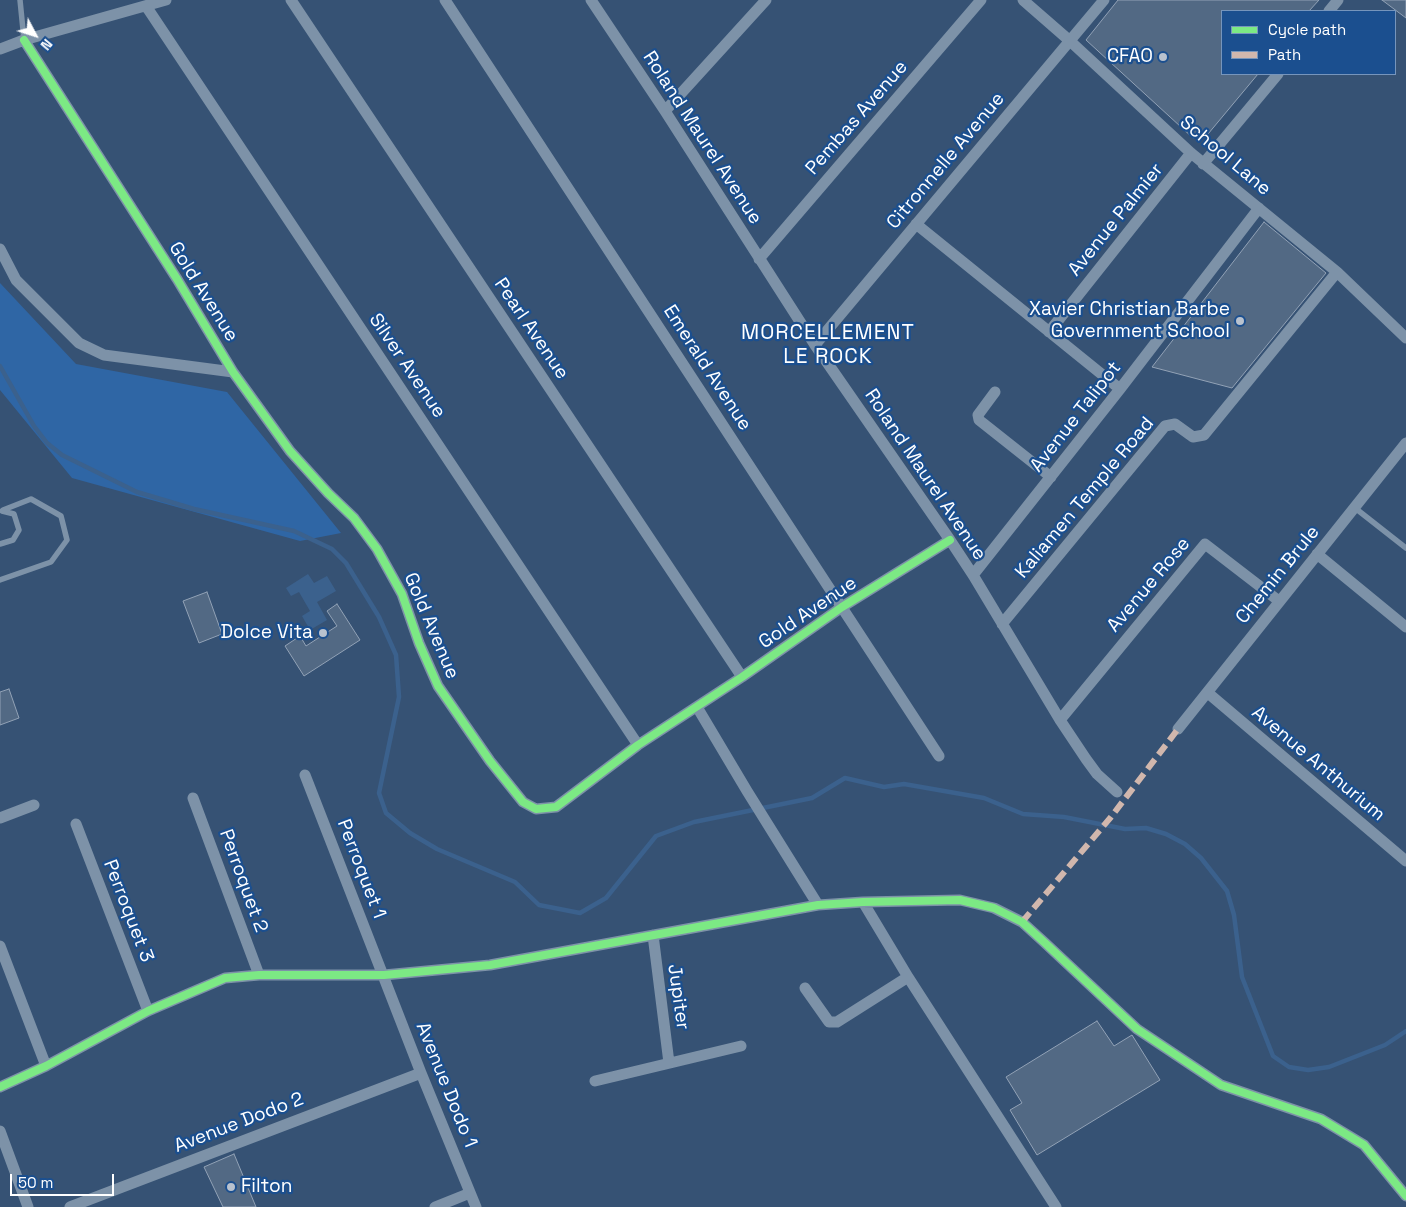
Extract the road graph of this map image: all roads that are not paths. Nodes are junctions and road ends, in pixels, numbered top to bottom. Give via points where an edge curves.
1 (20, 0) edge
2 (166, 0) edge
3 (291, 0) edge
4 (445, 0) edge
5 (591, 0) edge
6 (766, 0) edge
7 (981, 0) edge
8 (1023, 0) edge
9 (1104, 0) edge
10 (1338, 0) edge
11 (146, 6) junction
12 (1330, 10) edge
13 (24, 40) junction
14 (1070, 40) junction
15 (0, 49) edge
16 (1277, 75) edge
17 (665, 111) junction
18 (1191, 154) junction
19 (1204, 164) junction
20 (1259, 208) junction
21 (916, 224) junction
22 (0, 248) edge
23 (760, 259) junction
24 (1337, 272) junction
25 (1049, 332) junction
26 (1406, 338) edge
27 (815, 345) junction
28 (233, 372) junction
29 (1120, 389) junction
30 (995, 392) dead end
31 (1404, 449) edge
32 (1051, 477) junction
33 (1355, 508) junction
34 (2, 511) edge
35 (950, 540) junction
36 (0, 544) edge
37 (1406, 548) edge
38 (1317, 554) junction
39 (973, 575) junction
40 (0, 580) edge
41 (1279, 601) junction
42 (842, 607) junction
43 (1002, 624) junction
44 (1406, 627) edge
45 (742, 677) junction
46 (1208, 693) junction
47 (697, 707) junction
48 (1060, 720) junction
49 (1178, 728) dead end
50 (638, 745) junction
51 (939, 756) dead end
52 (305, 775) dead end
53 (1117, 792) dead end
54 (193, 798) dead end
55 (34, 804) dead end
56 (0, 818) edge
57 (76, 824) dead end
58 (1406, 861) edge
59 (863, 902) junction
60 (818, 905) junction
61 (653, 935) junction
62 (0, 946) edge
63 (259, 975) junction
64 (384, 975) junction
65 (908, 977) junction
66 (805, 988) dead end
67 (148, 1010) junction
68 (741, 1046) dead end
69 (670, 1063) junction
70 (46, 1066) junction
71 (421, 1073) junction
72 (595, 1081) dead end
73 (0, 1087) edge
74 (0, 1131) edge
75 (470, 1193) junction
76 (1406, 1196) edge
77 (28, 1207) edge
78 (70, 1207) edge
79 (435, 1207) edge
80 (476, 1207) edge
81 (1056, 1207) edge

1 - 13 lane
2 - 11 street
3 - 45 street, Pearl Avenue
4 - 42 street, Emerald Avenue
5 - 17 street, Roland Maurel Avenue
6 - 17 street
7 - 23 street, Pembas Avenue
8 - 14 street, School Lane
9 - 14 street, Citronnelle Avenue
10 - 12 street
11 - 13 street
11 - 50 street, Silver Avenue
13 - 15 street
13 - 28 street, Gold Avenue
14 - 18 street, School Lane
14 - 21 street, Citronnelle Avenue
16 - 19 street
17 - 23 street, Roland Maurel Avenue
18 - 19 street, School Lane
18 - 25 street, Avenue Palmier
19 - 20 street, School Lane
20 - 24 street, School Lane
20 - 29 street, Avenue Talipot
21 - 25 street
21 - 27 street, Citronnelle Avenue
22 - 28 street via 16,280 79,343 104,356
23 - 27 street, Roland Maurel Avenue
24 - 26 street, School Lane
24 - 43 street, Kaliamen Temple Road via 1204,435 1193,437 1176,424 1165,426
25 - 29 street
27 - 35 street, Roland Maurel Avenue
28 - 50 street, Gold Avenue via 290,451 354,518 378,549 402,594 438,686 523,802 536,810 556,807
29 - 32 street, Avenue Talipot
30 - 32 street via 978,415 979,420
31 - 33 street, Chemin Brule
32 - 39 street, Avenue Talipot
33 - 37 lane
33 - 38 street, Chemin Brule
34 - 36 lane via 14,514 19,530 13,540
34 - 40 lane via 31,499 61,516 67,540 51,562
35 - 39 street, Roland Maurel Avenue
35 - 42 street, Gold Avenue
38 - 41 street, Chemin Brule
38 - 44 street
39 - 43 street, Roland Maurel Avenue
41 - 46 street, Chemin Brule
41 - 48 street, Avenue Rose via 1205,544
42 - 45 street, Gold Avenue
42 - 51 street, Emerald Avenue
43 - 48 street, Roland Maurel Avenue
45 - 47 street, Gold Avenue
46 - 49 street, Chemin Brule
46 - 58 street, Avenue Anthurium
47 - 50 street, Gold Avenue
47 - 60 street
48 - 53 street, Roland Maurel Avenue via 1097,774
52 - 64 street, Perroquet 1
54 - 63 street, Perroquet 2
55 - 56 street
57 - 67 street, Perroquet 3
59 - 60 street
59 - 65 street
59 - 76 street via 960,900 994,908 1022,922 1137,1029 1221,1085 1321,1119 1364,1145
60 - 61 street
61 - 64 street via 490,965
61 - 69 street, Jupiter
62 - 70 street
63 - 64 street
63 - 67 street via 224,978
64 - 71 street, Avenue Dodo 1
65 - 66 street via 837,1022 829,1022
65 - 81 street
67 - 70 street
68 - 69 street
69 - 72 street
70 - 73 street
71 - 75 street, Avenue Dodo 1
71 - 78 street, Avenue Dodo 2
74 - 77 street
75 - 79 street
75 - 80 street, Avenue Dodo 1

